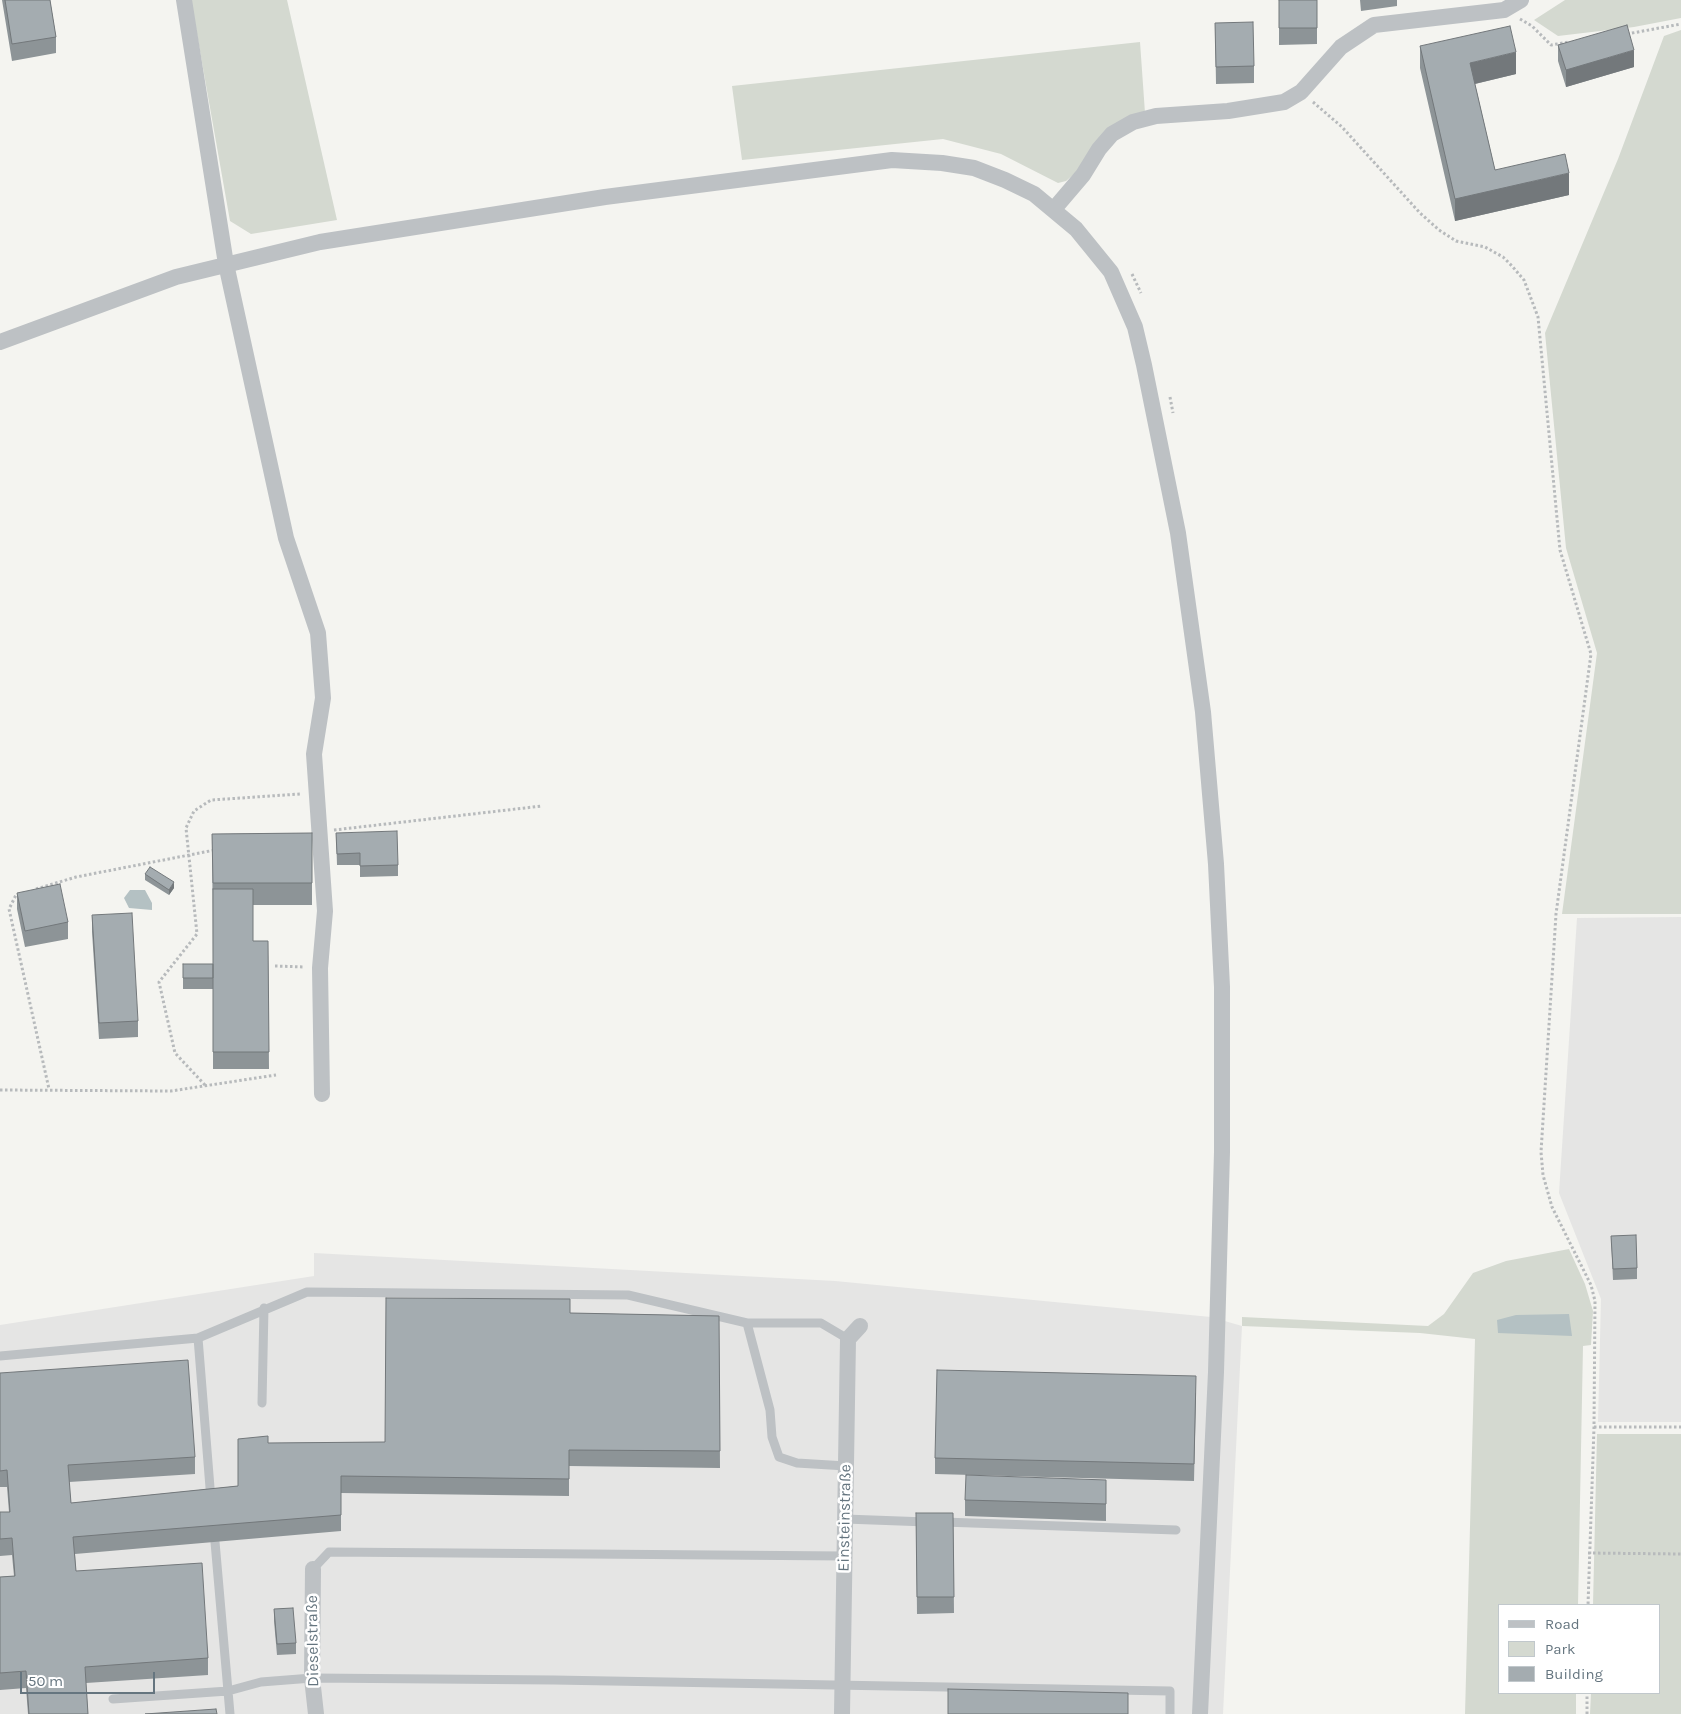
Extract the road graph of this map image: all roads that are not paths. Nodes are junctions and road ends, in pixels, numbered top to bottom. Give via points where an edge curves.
1 (184, 0) edge
2 (1521, 0) edge
3 (1054, 209) junction
4 (226, 264) junction
5 (0, 342) edge
6 (322, 1094) dead end
7 (264, 1308) junction
8 (747, 1324) junction
9 (860, 1326) dead end
10 (198, 1338) junction
11 (848, 1339) junction
12 (0, 1356) edge
13 (262, 1403) dead end
14 (846, 1466) junction
15 (212, 1506) edge
16 (845, 1519) junction
17 (1176, 1530) dead end
18 (215, 1542) dead end
19 (844, 1556) junction
20 (313, 1569) joint
21 (312, 1678) junction
22 (843, 1684) junction
23 (228, 1691) junction
24 (112, 1699) dead end
25 (230, 1714) edge
26 (316, 1714) edge
27 (842, 1714) edge
28 (1170, 1714) edge
29 (1200, 1714) edge

1 - 4 street
2 - 3 street via 1504,10 1374,25 1341,47 1301,92 1284,102 1228,111 1156,116 1133,122 1112,134
3 - 4 street via 1034,194 974,168 892,160 476,216 320,242
3 - 29 street via 1076,229 1111,272 1135,327 1178,532 1202,712 1217,883 1222,987 1222,1152 1216,1372
4 - 5 street via 176,277
4 - 6 street via 286,538 318,633 323,698 314,754 325,911 320,968
7 - 8 lane via 307,1292 628,1296
7 - 10 lane
7 - 13 lane
8 - 11 lane via 821,1324
8 - 14 lane via 770,1410 772,1437 778,1457 797,1463
9 - 11 street
10 - 12 lane
10 - 15 lane
11 - 14 street, Einsteinstraße
14 - 16 street, Einsteinstraße
16 - 17 lane
16 - 19 street, Einsteinstraße
18 - 23 lane
19 - 20 lane via 329,1552
19 - 22 street, Einsteinstraße
20 - 21 street, Dieselstraße
21 - 22 lane
21 - 23 lane via 261,1682
21 - 26 street, Dieselstraße
22 - 27 street, Einsteinstraße
22 - 28 lane via 1170,1691
23 - 24 lane
23 - 25 lane

